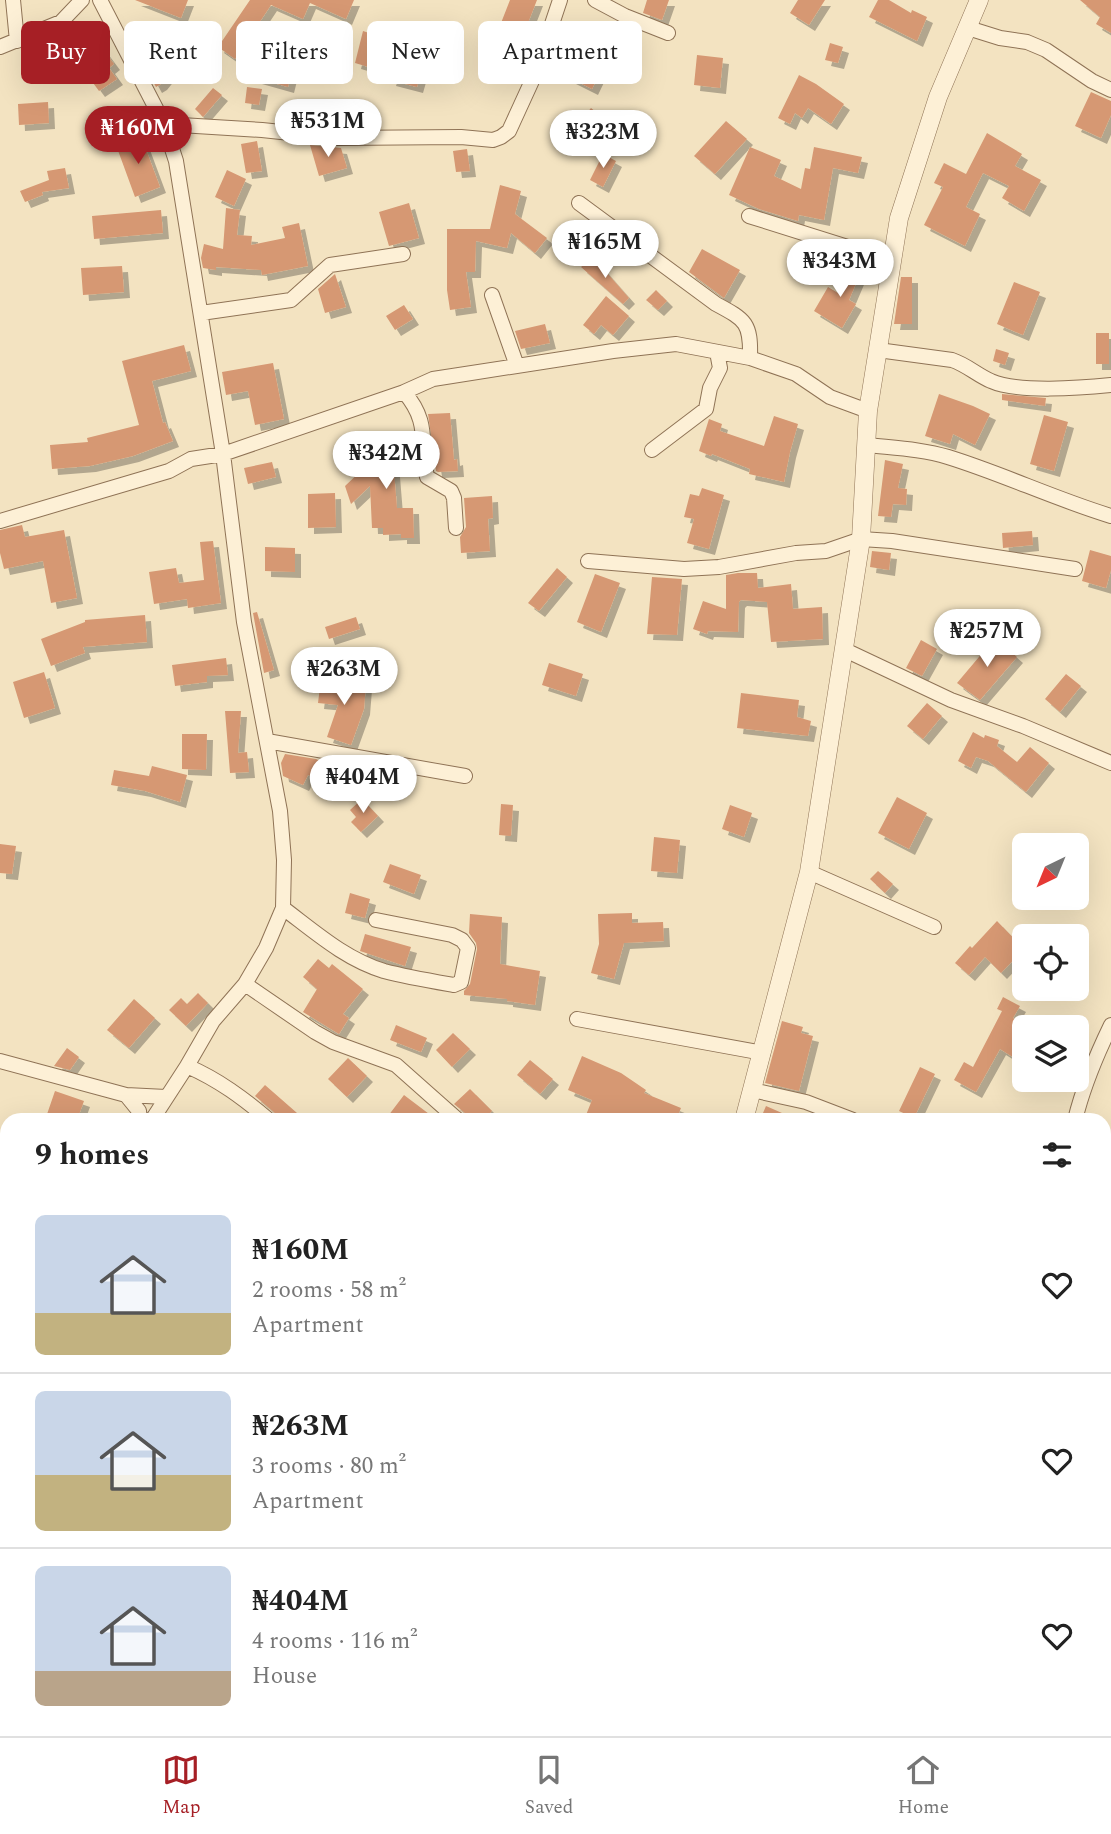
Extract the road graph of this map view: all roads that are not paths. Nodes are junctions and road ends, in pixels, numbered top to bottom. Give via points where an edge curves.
1 (13, 0) edge
2 (82, 0) edge
3 (100, 0) edge
4 (560, 0) edge
5 (595, 0) edge
6 (979, 0) edge
7 (968, 28) junction
8 (668, 33) dead end
9 (17, 41) junction
10 (0, 47) edge
11 (1111, 90) edge
12 (164, 124) junction
13 (579, 203) dead end
14 (748, 216) dead end
15 (403, 254) dead end
16 (892, 261) junction
17 (492, 295) dead end
18 (201, 313) junction
19 (878, 350) junction
20 (717, 352) junction
21 (750, 358) junction
22 (517, 366) junction
23 (1111, 384) edge
24 (404, 392) junction
25 (868, 411) junction
26 (867, 445) junction
27 (652, 450) dead end
28 (223, 454) junction
29 (1111, 516) edge
30 (0, 521) edge
31 (456, 528) dead end
32 (861, 539) junction
33 (587, 561) dead end
34 (1075, 569) dead end
35 (845, 650) junction
36 (267, 741) junction
37 (1111, 763) edge
38 (465, 775) dead end
39 (809, 872) junction
40 (283, 908) junction
41 (376, 920) dead end
42 (934, 927) dead end
43 (245, 984) junction
44 (577, 1019) dead end
45 (1111, 1026) edge
46 (763, 1053) junction
47 (0, 1061) edge
48 (187, 1066) junction
49 (752, 1090) junction
50 (125, 1095) junction
51 (166, 1097) junction
52 (138, 1113) edge
53 (156, 1113) edge
54 (260, 1113) edge
55 (450, 1113) edge
56 (746, 1113) edge
57 (835, 1113) edge
58 (1077, 1113) edge

1 - 9 street
2 - 9 street via 61,22
3 - 12 street
4 - 12 street via 536,72 509,131 493,140 338,138
5 - 8 street
6 - 7 street
7 - 11 street via 1046,50
7 - 16 street via 938,97 899,218
9 - 10 street
12 - 18 street via 176,161
13 - 21 street via 740,317 751,335
14 - 16 street
15 - 18 street via 330,265 291,300
16 - 19 street
17 - 22 street
18 - 28 street
19 - 23 street via 953,360 1004,385 1068,389
19 - 25 street
20 - 21 street
20 - 22 street via 676,344
20 - 27 street via 720,368 706,409
21 - 25 street via 796,374 830,397
22 - 24 street via 433,379
24 - 28 street
24 - 31 street via 421,419 427,477 451,491
25 - 26 street
26 - 29 street via 947,457
26 - 32 street
28 - 30 street
28 - 36 street via 244,622
32 - 33 street via 826,551 719,567 684,569
32 - 34 street
32 - 35 street
35 - 37 street via 951,700
35 - 39 street
36 - 38 street
36 - 40 street via 280,811
39 - 42 street
39 - 46 street
40 - 41 street via 355,959 385,971 454,985 461,982 468,948 462,940
40 - 43 street
43 - 48 street via 213,1021
43 - 55 street via 333,1042 396,1065
44 - 46 street
45 - 58 street
46 - 49 street
47 - 50 street
48 - 51 street
48 - 54 street via 214,1077
49 - 56 street
49 - 57 street
50 - 51 street
50 - 52 street
51 - 53 street

